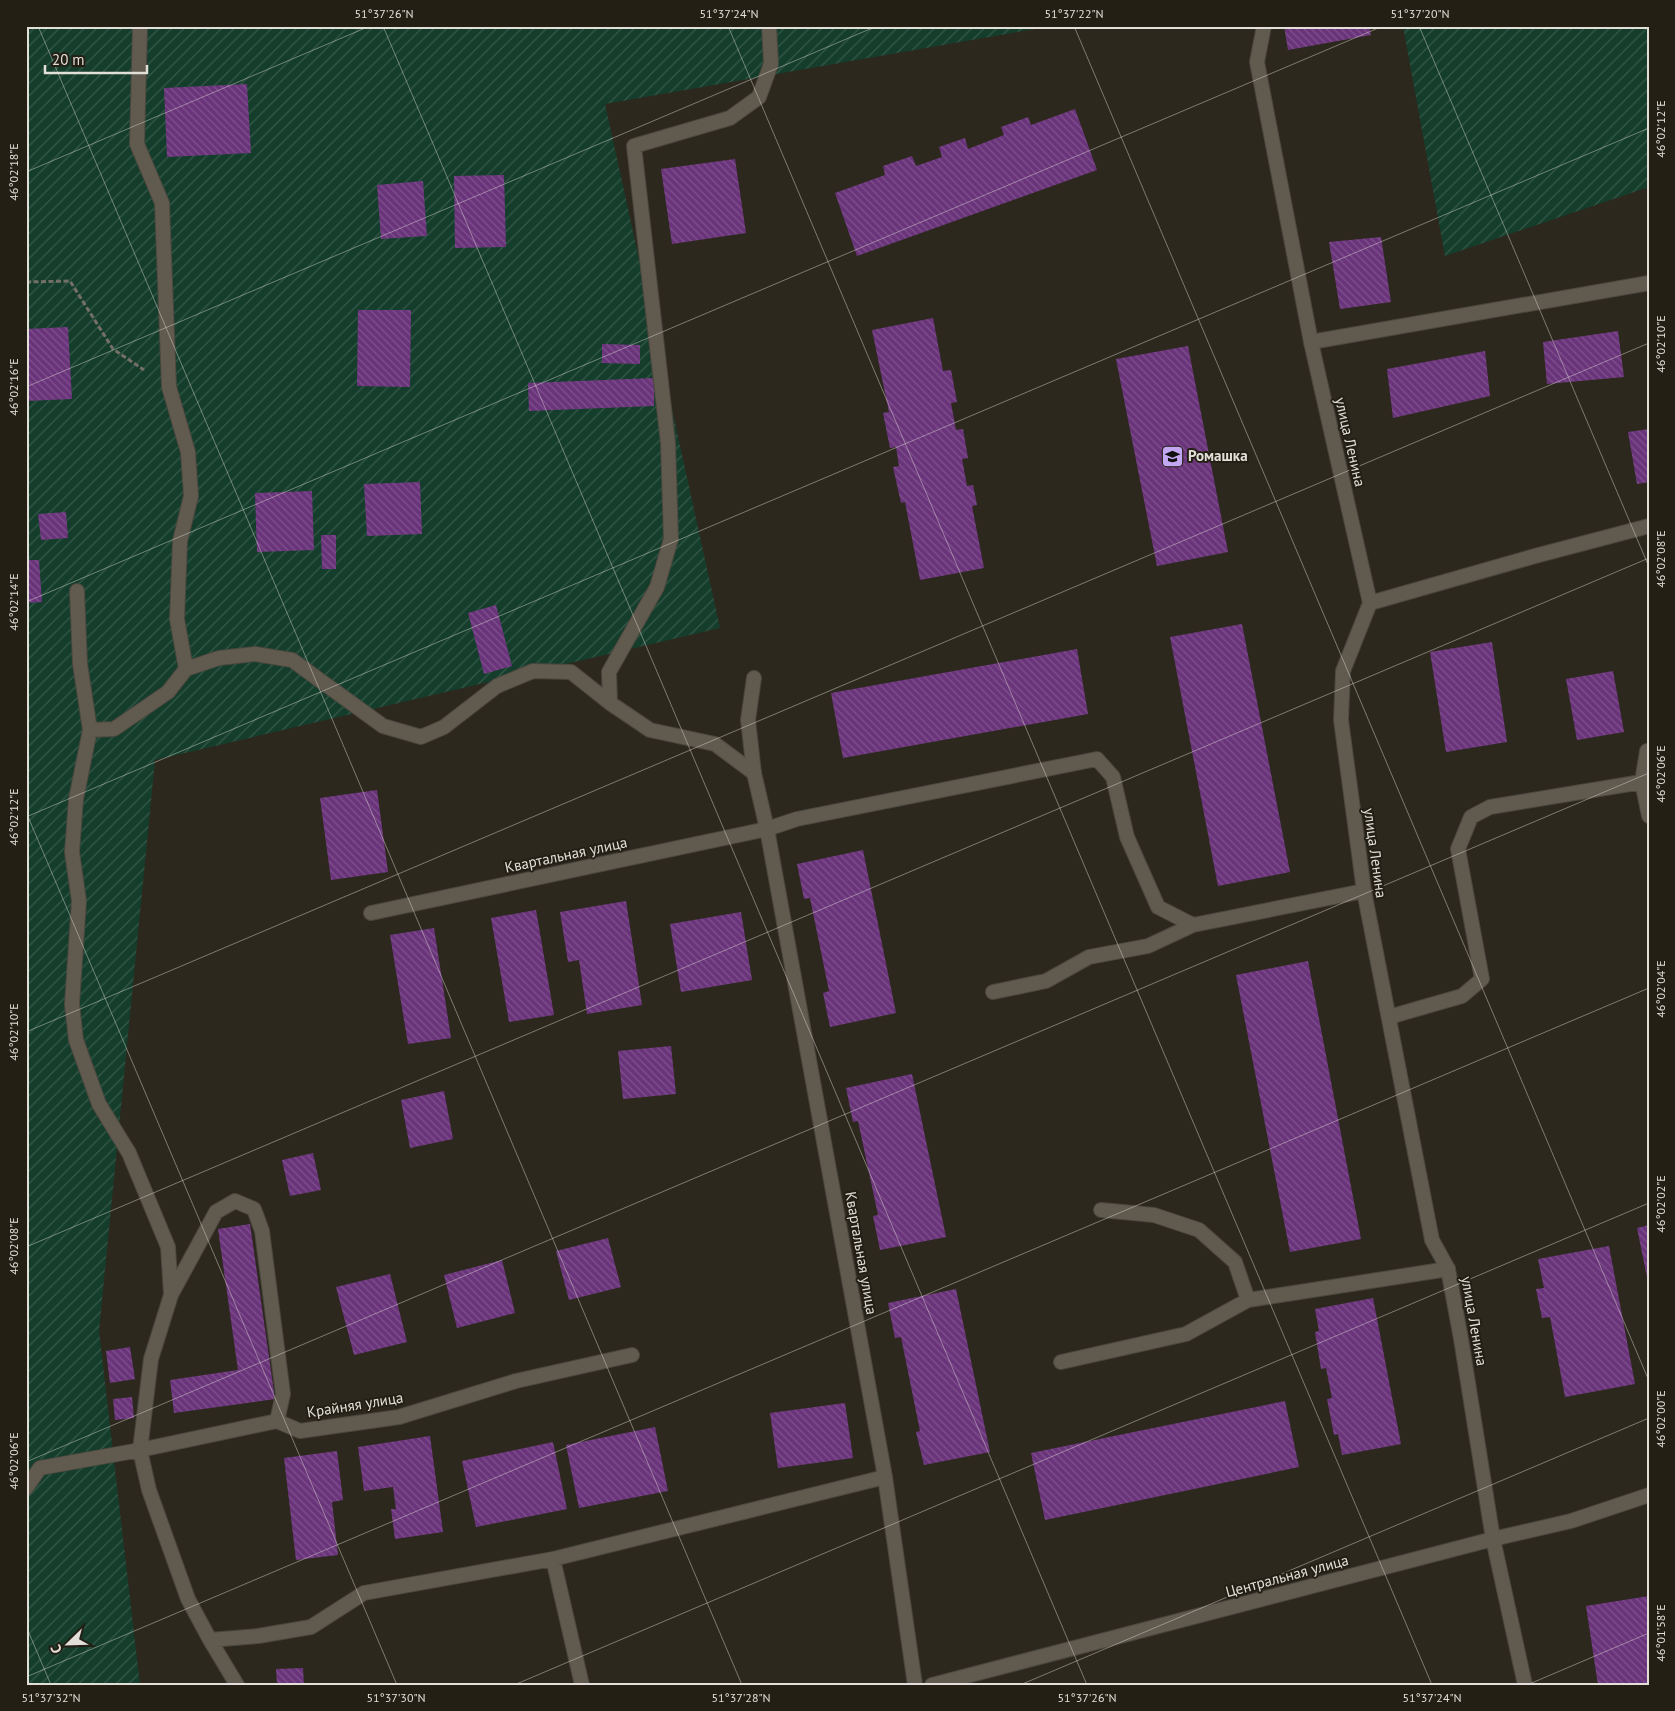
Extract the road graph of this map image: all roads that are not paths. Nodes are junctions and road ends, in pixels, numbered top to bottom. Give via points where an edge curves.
1 (140, 26) edge
2 (769, 26) edge
3 (1264, 26) edge
4 (1649, 283) edge
5 (1311, 342) junction
6 (1649, 526) edge
7 (77, 591) dead end
8 (1370, 604) junction
9 (186, 669) junction
10 (754, 678) dead end
11 (610, 703) junction
12 (90, 730) junction
13 (1647, 751) dead end
14 (754, 773) junction
15 (1642, 782) junction
16 (1649, 816) edge
17 (767, 829) junction
18 (1364, 891) junction
19 (371, 913) dead end
20 (1193, 925) junction
21 (993, 992) dead end
22 (1389, 1018) junction
23 (1101, 1210) dead end
24 (1448, 1269) junction
25 (171, 1295) junction
26 (1248, 1300) junction
27 (632, 1355) dead end
28 (1061, 1362) dead end
29 (277, 1421) junction
30 (140, 1450) junction
31 (885, 1477) junction
32 (26, 1488) edge
33 (1649, 1495) edge
34 (1493, 1539) junction
35 (553, 1559) junction
36 (210, 1640) junction
37 (237, 1685) edge
38 (582, 1685) edge
39 (915, 1685) edge
40 (932, 1685) edge
41 (1525, 1685) edge

1 - 9 street via 137,144 162,203 169,387 188,452 192,496 180,540 177,619
2 - 11 street via 771,64 760,97 730,118 634,146 668,443 671,539 656,587 609,672
3 - 5 street, улица Ленина via 1257,62
4 - 5 street
5 - 8 street, улица Ленина
6 - 8 street
7 - 12 street via 80,664
8 - 18 street, улица Ленина via 1343,671 1341,720
9 - 11 street via 220,658 255,654 292,660 383,726 421,737 444,727 497,686 533,671 571,672
9 - 12 street via 168,692 114,728
10 - 14 street, Квартальная улица via 748,720
11 - 14 street via 650,730 715,744
12 - 25 street via 76,799 72,852 79,901 72,1004 76,1040 99,1104 129,1153 168,1247
13 - 15 street
14 - 17 street, Квартальная улица
15 - 16 street
15 - 22 street via 1490,806 1472,817 1458,849 1482,979 1462,996
17 - 19 street, Квартальная улица
17 - 20 street via 797,819 1097,759 1113,777 1127,837 1158,907
17 - 31 street, Квартальная улица
18 - 20 street
18 - 22 street, улица Ленина
20 - 21 street via 1148,946 1089,957 1046,981
22 - 24 street, улица Ленина via 1432,1240
23 - 26 street via 1154,1214 1199,1230 1235,1262
24 - 26 street
24 - 34 street, улица Ленина
25 - 29 street via 216,1212 236,1201 254,1209 262,1231 283,1394
25 - 30 street via 151,1359
26 - 28 street via 1186,1334
27 - 29 street, Крайняя улица via 516,1381 399,1417 300,1430
29 - 30 street
30 - 32 street via 40,1468
30 - 36 street via 149,1490 188,1599
31 - 35 street
31 - 39 street, Квартальная улица
33 - 34 street, Центральная улица via 1571,1521
34 - 40 street, Центральная улица
34 - 41 street, улица Ленина
35 - 36 street via 364,1593 311,1627
35 - 38 street
36 - 37 street

